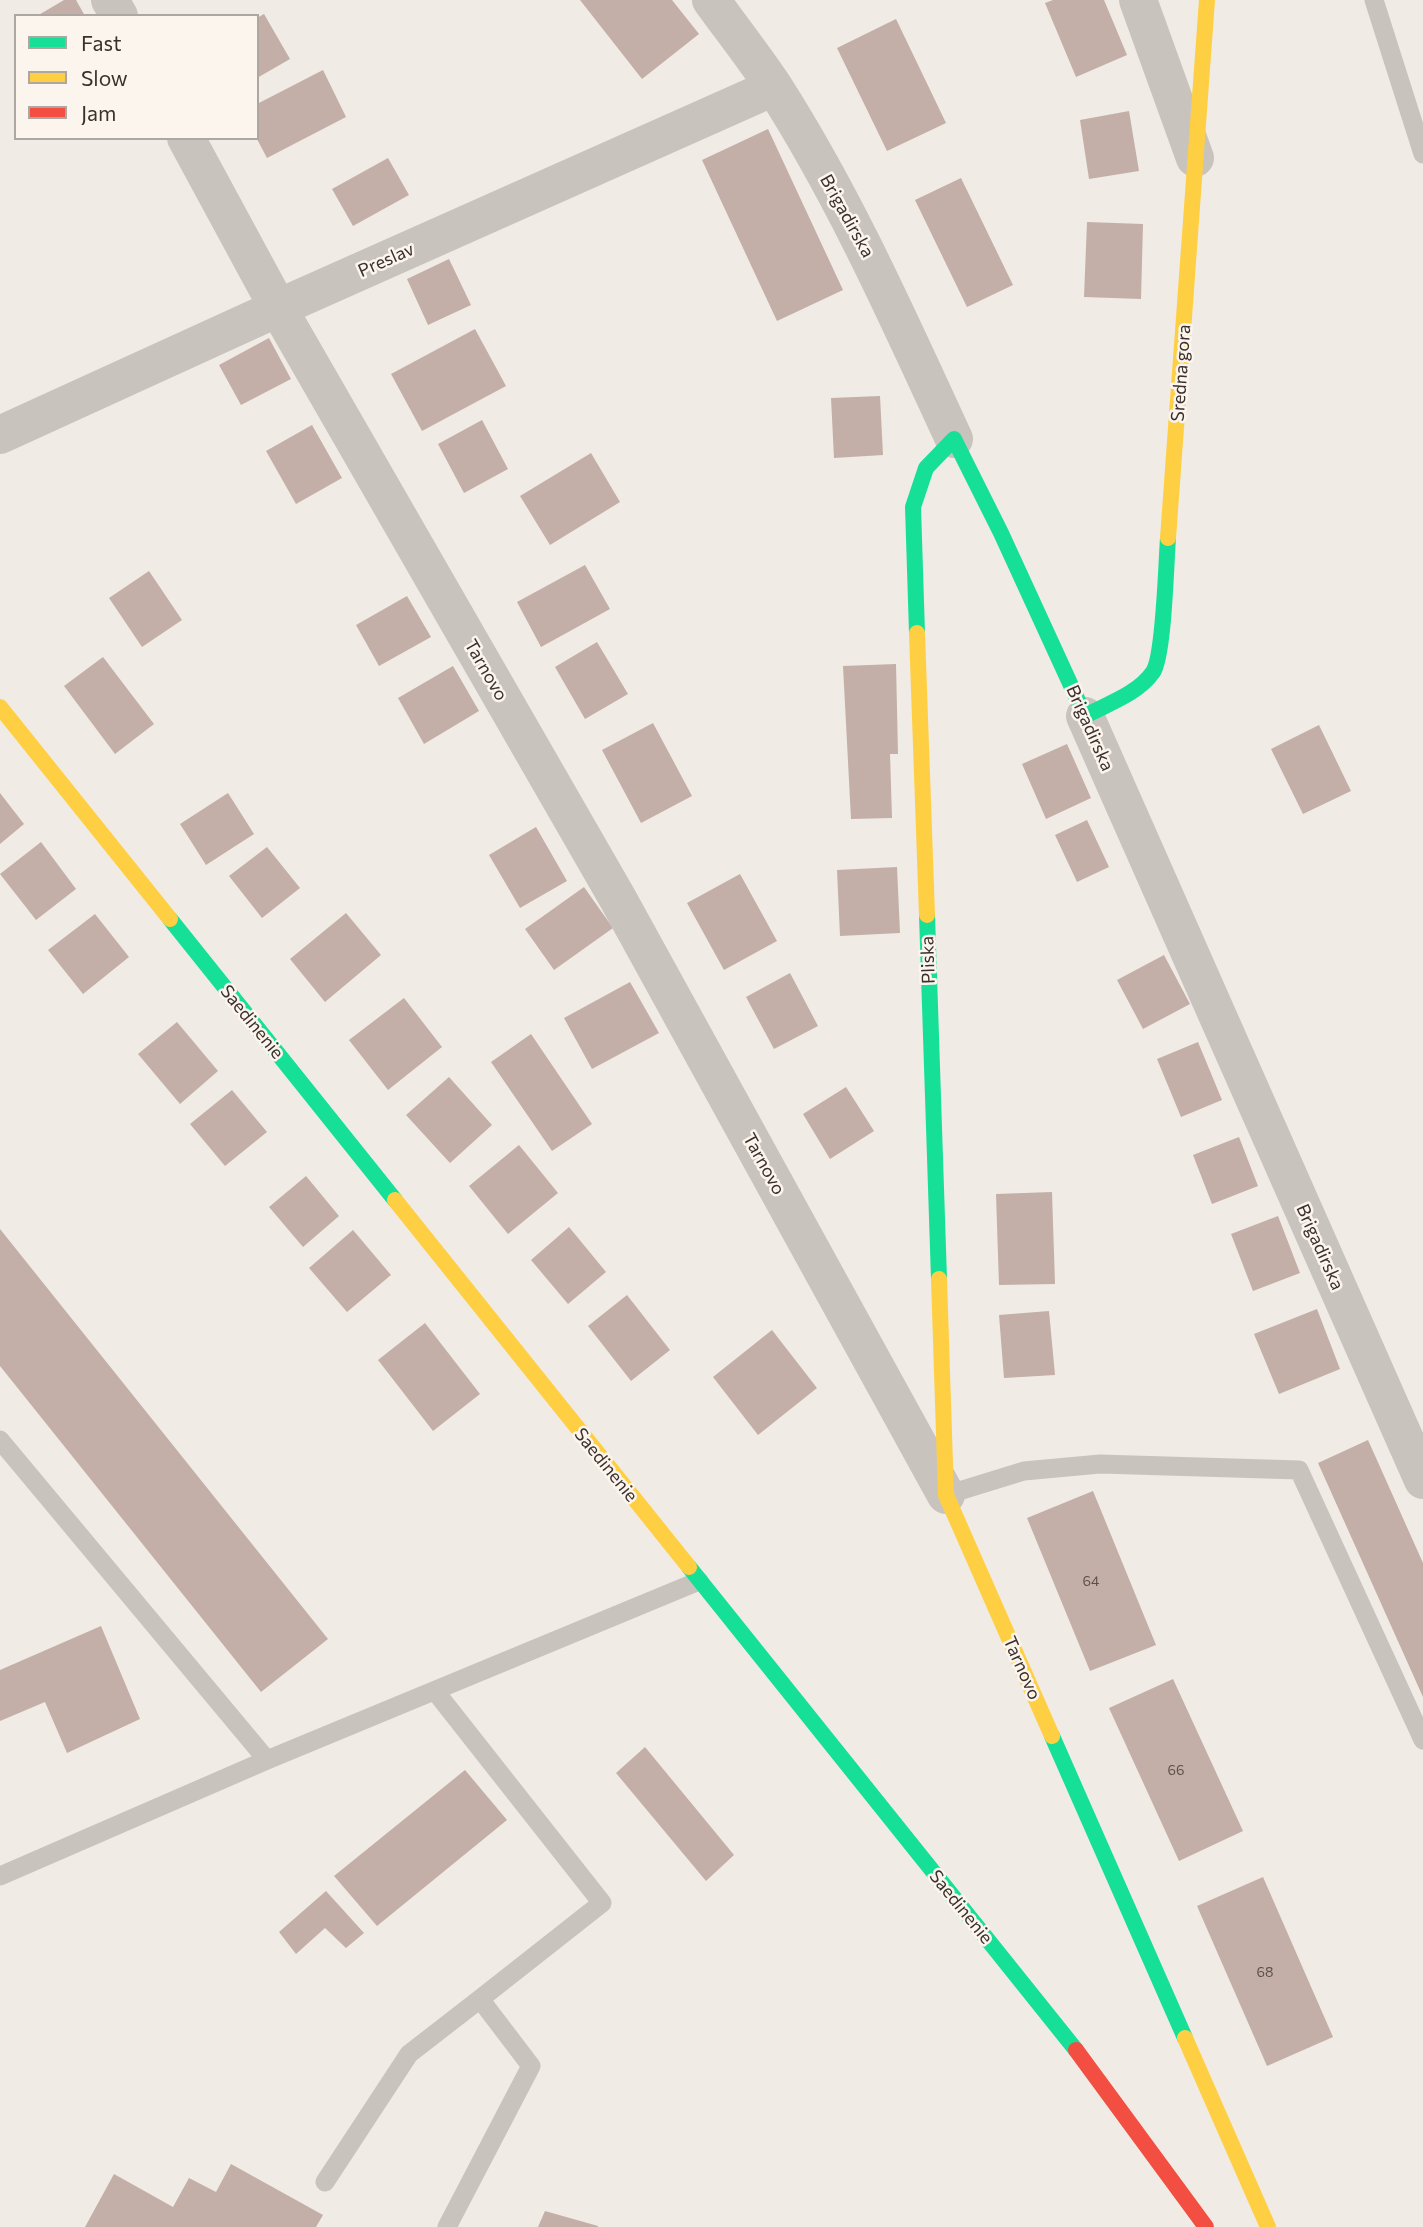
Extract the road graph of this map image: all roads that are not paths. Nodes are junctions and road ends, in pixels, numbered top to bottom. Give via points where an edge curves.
1 (711, 0) edge
2 (1138, 0) edge
3 (1207, 0) edge
4 (1374, 0) edge
5 (774, 87) junction
6 (187, 140) edge
7 (1423, 154) edge
8 (1195, 158) junction
9 (278, 308) junction
10 (0, 435) edge
11 (954, 439) junction
12 (0, 707) edge
13 (1085, 716) junction
14 (0, 1440) edge
15 (1423, 1480) edge
16 (946, 1495) junction
17 (699, 1581) junction
18 (435, 1690) junction
19 (1423, 1740) edge
20 (267, 1760) junction
21 (0, 1876) edge
22 (480, 1999) junction
23 (325, 2182) dead end
24 (446, 2227) edge
25 (1206, 2227) edge
26 (1268, 2227) edge

1 - 5 street, Brigadirska
2 - 8 street, Sredna gora
3 - 8 street
4 - 7 lane
5 - 9 street, Preslav
5 - 11 street, Brigadirska via 872,262
6 - 9 street, Tarnovo
8 - 13 street, Sredna gora via 1161,640 1154,671 1134,690
9 - 10 street, Preslav
9 - 16 street, Tarnovo via 618,899
11 - 13 street, Brigadirska
11 - 16 street, Pliska via 925,468 913,507
12 - 17 street, Saedinenie
13 - 15 street, Brigadirska
14 - 20 lane
16 - 19 lane via 1024,1471 1100,1464 1299,1470
16 - 26 street, Tarnovo
17 - 18 lane
17 - 25 street, Saedinenie via 1099,2079
18 - 20 lane
18 - 22 lane via 602,1903
20 - 21 lane
22 - 23 lane via 409,2054
22 - 24 lane via 531,2066

